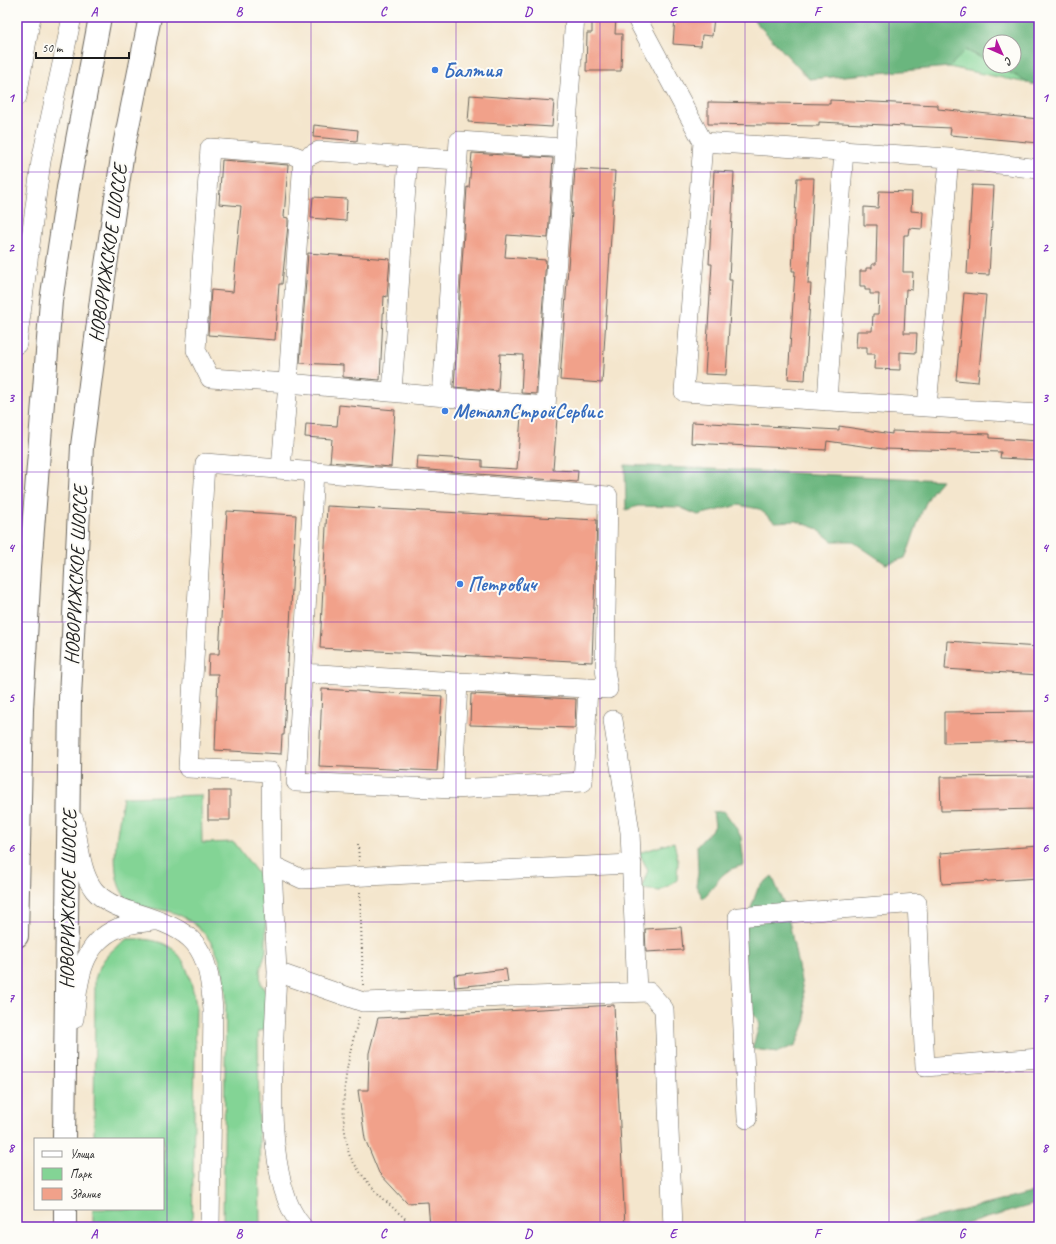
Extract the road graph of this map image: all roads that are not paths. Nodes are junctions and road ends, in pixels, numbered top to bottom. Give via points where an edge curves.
1 (31, 17) edge
2 (72, 17) edge
3 (100, 17) edge
4 (150, 17) edge
5 (575, 17) edge
6 (636, 17) edge
7 (17, 97) edge
8 (702, 142) junction
9 (565, 148) junction
10 (844, 150) junction
11 (408, 157) junction
12 (949, 158) junction
13 (302, 159) junction
14 (458, 160) junction
15 (1039, 169) edge
16 (18, 321) edge
17 (17, 344) edge
18 (288, 383) junction
19 (392, 392) junction
20 (442, 397) junction
21 (827, 401) junction
22 (928, 408) junction
23 (1039, 414) edge
24 (281, 469) junction
25 (314, 472) junction
26 (302, 673) junction
27 (458, 682) junction
28 (588, 688) junction
29 (613, 720) dead end
30 (271, 776) junction
31 (297, 778) junction
32 (453, 789) junction
33 (70, 798) junction
34 (632, 864) junction
35 (272, 865) junction
36 (157, 921) junction
37 (17, 936) edge
38 (277, 972) junction
39 (637, 992) junction
40 (1039, 1058) edge
41 (747, 1119) dead end
42 (64, 1132) edge
43 (65, 1210) edge
44 (65, 1227) edge
45 (210, 1227) edge
46 (303, 1227) edge
47 (673, 1227) edge

1 - 7 street
2 - 16 street via 41,161
3 - 37 highway via 68,188 51,301 30,567 22,709
4 - 33 highway, НОВОРИЖСКОЕ ШОССЕ via 123,151 82,446 70,698
5 - 9 street
6 - 8 street
8 - 10 street
8 - 21 street via 684,392
9 - 14 street via 459,141
9 - 20 street via 546,406
10 - 12 street
10 - 21 street
11 - 13 street via 319,151
11 - 14 street
11 - 19 street
12 - 15 street
12 - 22 street
13 - 18 street
13 - 18 street via 290,154 210,148 196,350 210,378
14 - 20 street
16 - 17 street
18 - 19 street
18 - 24 street
19 - 20 street
21 - 22 street
22 - 23 street
24 - 25 street
24 - 30 street via 204,463 188,768
25 - 26 street
25 - 28 street via 608,496 605,669 608,689
26 - 27 street
26 - 31 street
27 - 28 street
27 - 32 street
28 - 32 street via 583,782
29 - 34 street via 630,832
30 - 31 street
30 - 35 street
31 - 32 street
33 - 36 street via 87,877 94,890 104,900 122,909
33 - 42 highway, НОВОРИЖСКОЕ ШОССЕ
34 - 35 street via 302,879
34 - 39 street
35 - 38 street
36 - 42 street via 126,926 109,933 92,946 84,961 78,982
36 - 45 street via 177,928 190,938 201,951 211,980 213,1010
38 - 39 street via 364,1002
38 - 46 street via 272,1102 277,1165 286,1197
39 - 47 street via 649,992 664,1009
40 - 41 street via 925,1066 917,904 738,917
43 - 44 highway

